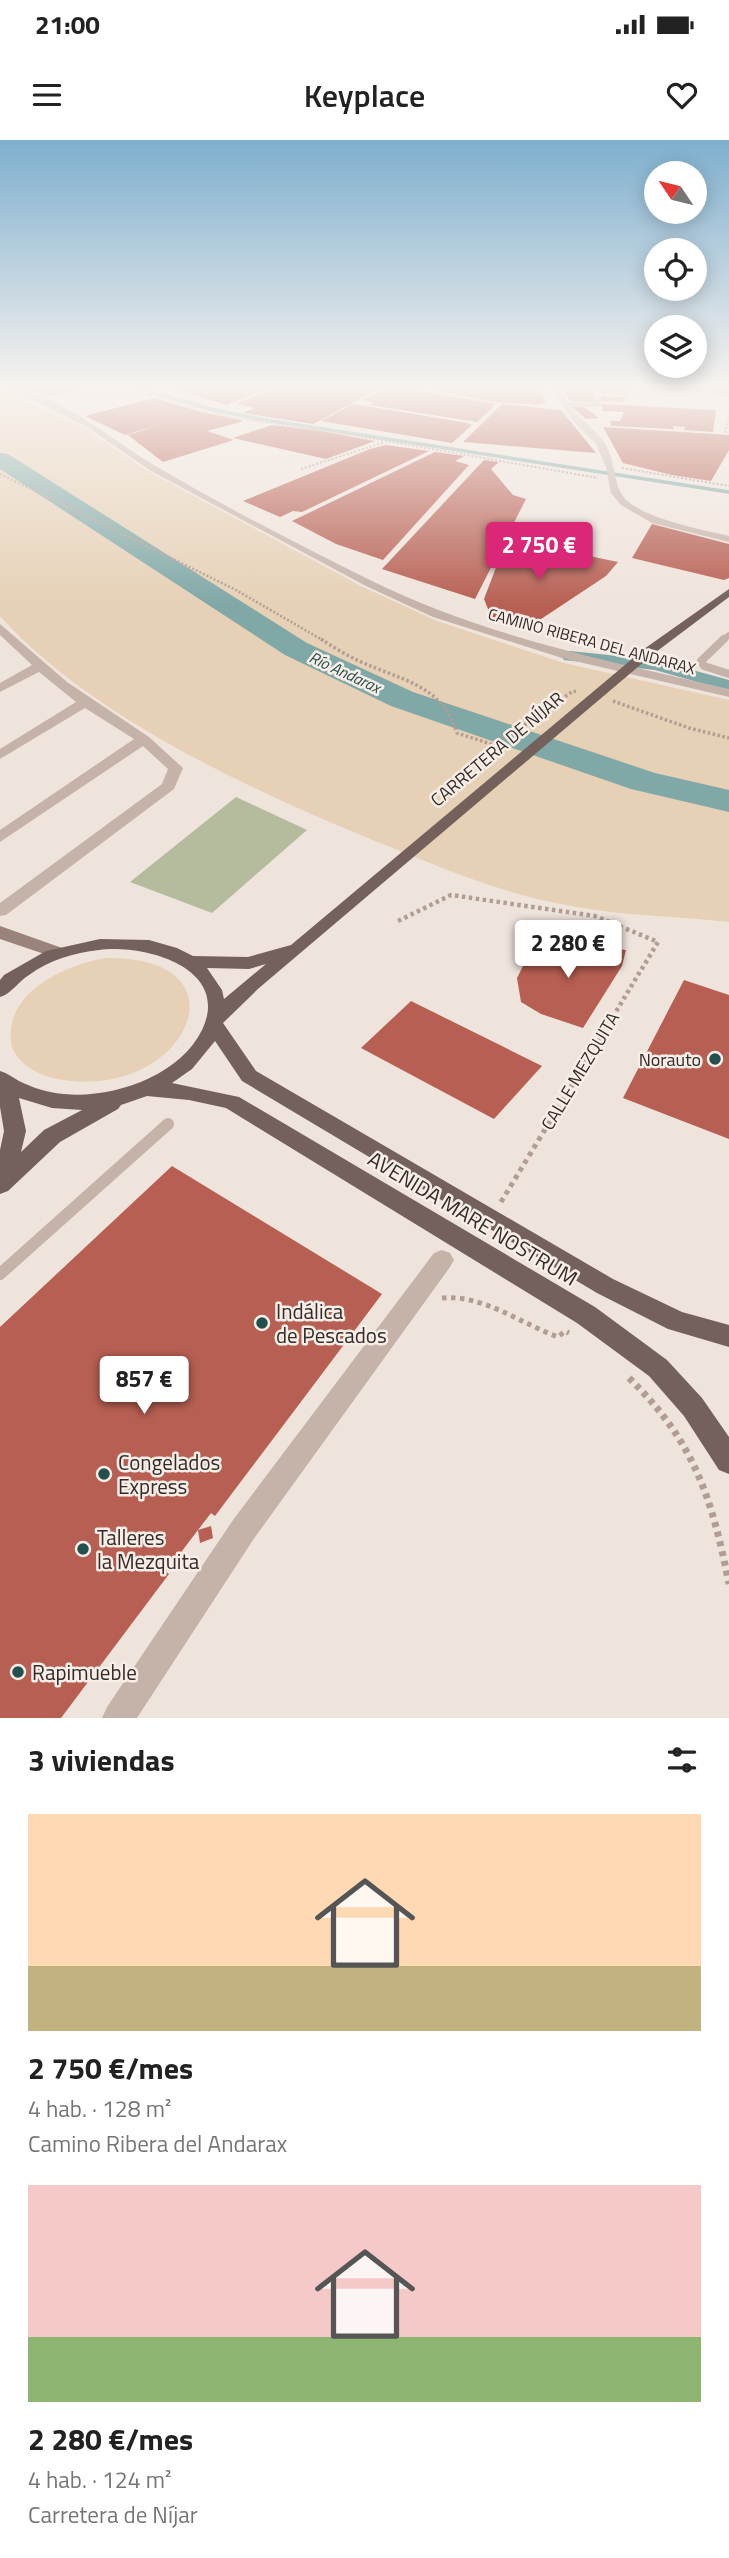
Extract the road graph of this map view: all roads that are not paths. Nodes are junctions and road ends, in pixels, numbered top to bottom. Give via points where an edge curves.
1 (139, 459) edge
2 (606, 459) edge
3 (729, 540) edge
4 (729, 592) edge
5 (1, 630) edge
6 (729, 635) edge
7 (716, 647) junction
8 (729, 652) edge
9 (37, 667) junction
10 (729, 674) edge
11 (0, 688) edge
12 (729, 693) edge
13 (86, 702) junction
14 (143, 739) junction
15 (0, 755) edge
16 (0, 837) edge
17 (0, 911) edge
18 (0, 932) edge
19 (299, 947) junction
20 (59, 953) junction
21 (191, 962) junction
22 (1, 984) edge
23 (215, 1021) junction
24 (3, 1081) edge
25 (137, 1093) junction
26 (167, 1124) dead end
27 (2, 1183) edge
28 (442, 1261) dead end
29 (0, 1274) edge
30 (729, 1336) edge
31 (729, 1461) edge
32 (118, 1718) edge

1 - 12 street, CAMINO RIBERA DEL ANDARAX via 370,584 437,615 566,655
2 - 3 street via 615,493 640,514
4 - 19 main road, CARRETERA DE NÍJAR via 648,652
5 - 9 street
6 - 7 lane
7 - 8 lane
7 - 10 lane via 701,664
9 - 11 street
9 - 13 street
13 - 14 street
13 - 15 street
14 - 16 street
14 - 17 street via 176,768 169,786
18 - 20 street
19 - 21 main road, CARRETERA DE NÍJAR via 249,963
19 - 23 main road, CARRETERA DE NÍJAR
20 - 21 main road via 95,944 131,943 164,949
20 - 22 main road
21 - 23 main road via 215,997
23 - 25 main road, CARRETERA DE NÍJAR via 202,1049 179,1071
23 - 30 main road, AVENIDA MARE NOSTRUM via 250,1076 605,1286 677,1321
24 - 25 main road via 41,1099 70,1103
24 - 27 main road via 15,1130
25 - 27 main road via 58,1131
25 - 31 main road, AVENIDA MARE NOSTRUM via 189,1092 232,1102 586,1315 659,1368 694,1407
26 - 29 lane
28 - 32 street via 243,1530

